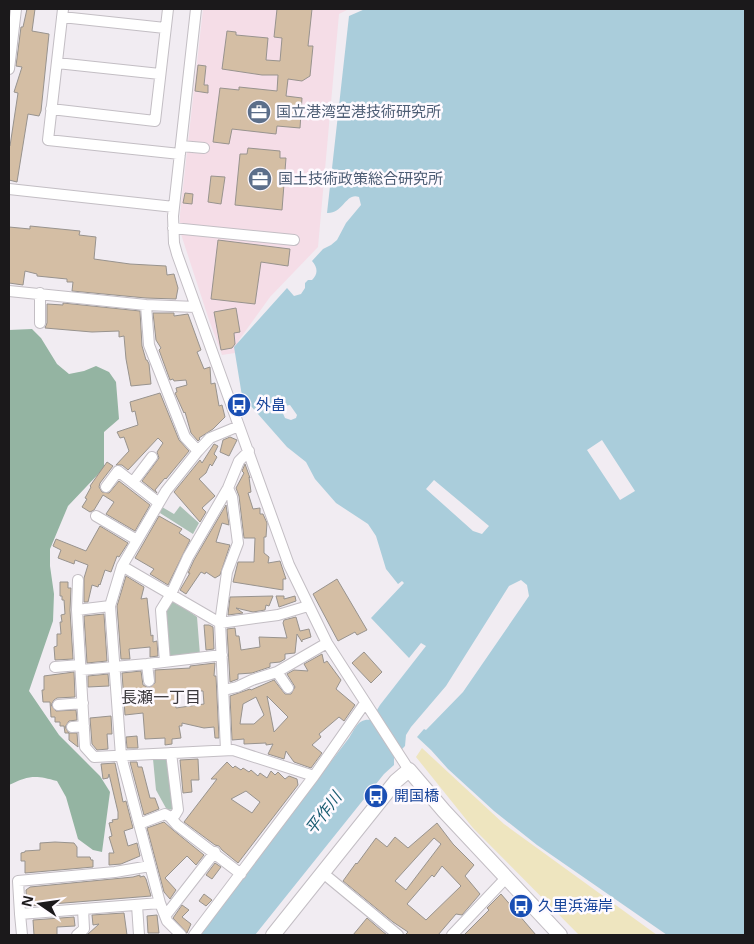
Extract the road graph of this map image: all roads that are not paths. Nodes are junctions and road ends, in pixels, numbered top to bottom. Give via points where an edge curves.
1 (168, 9) edge
2 (196, 9) edge
3 (13, 12) edge
4 (62, 13) edge
5 (165, 28) junction
6 (57, 63) junction
7 (9, 69) edge
8 (160, 74) junction
9 (51, 109) junction
10 (204, 148) dead end
11 (180, 150) junction
12 (9, 189) edge
13 (174, 207) junction
14 (173, 228) junction
15 (294, 240) dead end
16 (9, 291) edge
17 (40, 294) junction
18 (146, 305) junction
19 (196, 307) junction
20 (40, 323) dead end
21 (240, 426) junction
22 (198, 451) junction
23 (249, 451) junction
24 (152, 457) dead end
25 (133, 482) junction
26 (106, 487) dead end
27 (228, 488) junction
28 (159, 503) junction
29 (96, 516) dead end
30 (137, 540) junction
31 (122, 566) junction
32 (78, 580) dead end
33 (171, 594) junction
34 (110, 606) junction
35 (308, 606) junction
36 (77, 610) junction
37 (220, 623) junction
38 (327, 643) junction
39 (222, 655) junction
40 (165, 662) junction
41 (147, 664) junction
42 (55, 667) dead end
43 (81, 667) junction
44 (115, 667) junction
45 (277, 672) junction
46 (149, 681) dead end
47 (288, 688) dead end
48 (224, 690) junction
49 (83, 703) junction
50 (365, 703) junction
51 (58, 705) dead end
52 (84, 726) junction
53 (72, 727) dead end
54 (226, 750) junction
55 (171, 753) junction
56 (121, 756) junction
57 (405, 765) junction
58 (314, 776) junction
59 (170, 817) junction
60 (139, 824) junction
61 (215, 852) junction
62 (150, 866) junction
63 (241, 874) junction
64 (329, 878) junction
65 (506, 878) junction
66 (160, 904) junction
67 (137, 905) junction
68 (83, 909) junction
69 (20, 914) junction
70 (166, 915) junction
71 (22, 935) edge
72 (77, 935) edge
73 (139, 935) edge
74 (181, 935) edge
75 (194, 935) edge
76 (273, 935) edge
77 (283, 935) edge
78 (398, 935) edge
79 (452, 935) edge
80 (560, 935) edge

1 - 5 street
2 - 11 street
3 - 7 street
4 - 5 street
4 - 6 street
5 - 8 street
6 - 8 street
6 - 9 street
8 - 9 street via 155,121
9 - 11 street via 48,140
10 - 11 street
11 - 13 street
12 - 13 street
13 - 14 street
14 - 15 street
14 - 19 street via 177,254
16 - 17 street
17 - 18 street
17 - 20 street
18 - 19 street
18 - 22 street via 149,345 185,437
19 - 21 street
21 - 22 street via 210,438
21 - 23 street
22 - 28 street
23 - 27 street via 239,461
23 - 35 street via 289,565
24 - 25 street
25 - 26 street via 118,471
25 - 28 street
27 - 33 street
27 - 37 street via 238,543 227,572
28 - 30 street
29 - 30 street
30 - 31 street
31 - 33 street
31 - 34 street
32 - 36 street
33 - 37 street
33 - 40 street via 161,610
34 - 36 street
34 - 44 street
35 - 37 street via 278,615
35 - 38 street
36 - 43 street
37 - 39 street
38 - 45 street
38 - 50 street
39 - 40 street
39 - 48 street
40 - 41 street
41 - 44 street
41 - 46 street
42 - 43 street
43 - 44 street
43 - 49 street
44 - 56 street
45 - 47 street
45 - 48 street
48 - 54 street
49 - 51 street
49 - 52 street
50 - 57 street
50 - 58 street
52 - 53 street
52 - 56 street via 85,747 94,757
54 - 55 street
54 - 58 street
55 - 56 street
55 - 59 street via 178,810
56 - 60 street
57 - 64 main road via 400,787
57 - 65 main road
57 - 76 main road via 396,781
58 - 63 street
59 - 60 street via 165,814
59 - 61 street
60 - 62 street
61 - 63 street
61 - 70 street
62 - 66 street
62 - 69 street via 18,881
63 - 75 street
64 - 77 main road
64 - 78 street
65 - 79 street
65 - 80 main road
66 - 67 street
66 - 70 street
67 - 68 street
67 - 73 street
68 - 69 street
68 - 72 street via 84,929
69 - 71 street
70 - 74 street via 167,921

